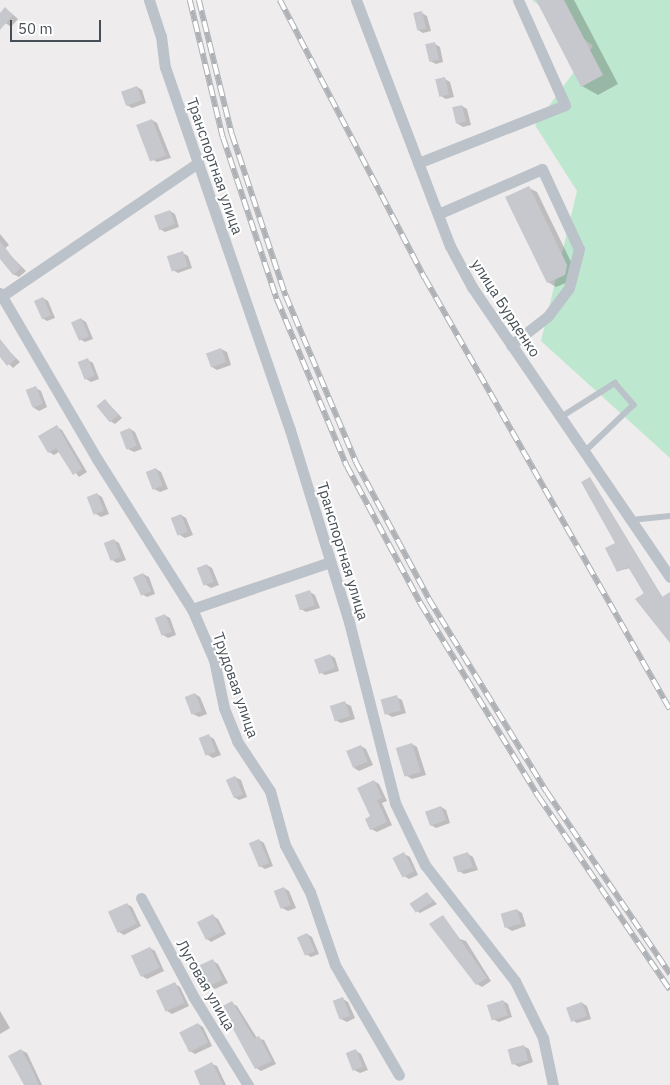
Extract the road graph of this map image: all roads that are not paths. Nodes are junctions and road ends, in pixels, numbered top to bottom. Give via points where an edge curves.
1 (149, 0) edge
2 (356, 0) edge
3 (518, 0) edge
4 (418, 163) junction
5 (198, 164) junction
6 (438, 214) junction
7 (1, 294) edge
8 (512, 345) junction
9 (561, 417) junction
10 (585, 452) junction
11 (670, 516) edge
12 (631, 520) junction
13 (330, 562) junction
14 (670, 577) edge
15 (192, 609) junction
16 (141, 898) dead end
17 (399, 1075) dead end
18 (248, 1085) edge
19 (553, 1085) edge

1 - 5 street, Транспортная улица via 161,36 165,67
2 - 4 street, улица Бурденко
3 - 4 street via 565,105
4 - 6 street, улица Бурденко
5 - 7 street
5 - 13 street, Транспортная улица via 290,430
6 - 8 street, улица Бурденко via 472,287
6 - 8 street via 542,169 580,249 569,288 548,316
7 - 15 street, Трудовая улица via 97,459
8 - 9 street, улица Бурденко
9 - 10 street, улица Бурденко
9 - 10 lane via 615,383 634,404
10 - 12 street, улица Бурденко
11 - 12 lane
12 - 14 street, улица Бурденко
13 - 15 street
13 - 19 street, Транспортная улица via 364,675 395,803 410,839 425,865 515,981 543,1038
15 - 17 street, Трудовая улица via 214,660 224,708 237,741 270,791 285,845 310,892 335,965
16 - 18 street, Луговая улица via 193,996

